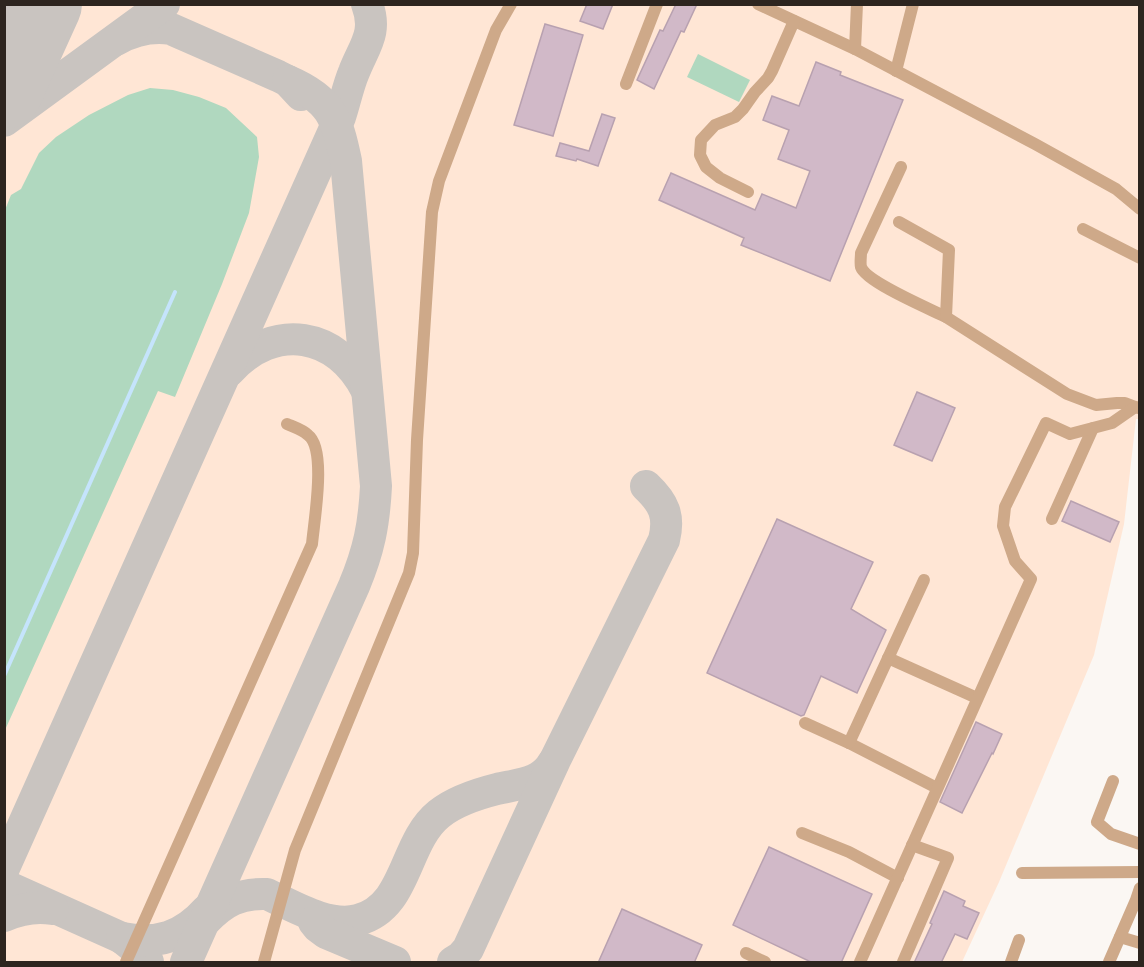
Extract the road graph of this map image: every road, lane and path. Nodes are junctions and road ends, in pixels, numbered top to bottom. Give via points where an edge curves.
1 (511, 4) edge
2 (657, 4) edge
3 (758, 4) edge
4 (857, 4) edge
5 (913, 4) edge
6 (795, 21) junction
7 (855, 49) junction
8 (896, 71) junction
9 (626, 84) dead end
10 (900, 167) dead end
11 (748, 192) dead end
12 (1140, 209) edge
13 (899, 222) dead end
14 (1083, 229) dead end
15 (1140, 258) edge
16 (946, 317) junction
17 (1137, 407) edge
18 (287, 424) dead end
19 (1093, 428) junction
20 (1052, 519) dead end
21 (924, 580) dead end
22 (888, 658) junction
23 (977, 698) junction
24 (805, 723) dead end
25 (849, 743) junction
26 (1113, 781) dead end
27 (937, 788) junction
28 (802, 832) dead end
29 (912, 844) junction
30 (1140, 844) edge
31 (1140, 872) edge
32 (1022, 873) dead end
33 (898, 878) junction
34 (1138, 897) edge
35 (1120, 937) junction
36 (1018, 940) dead end
37 (1140, 943) edge
38 (746, 953) dead end
39 (126, 963) edge
40 (264, 963) edge
41 (765, 963) edge
42 (860, 963) edge
43 (903, 963) edge
44 (1011, 963) edge
45 (1109, 963) edge

1 - 40 street via 496,30 439,181 432,212 409,573 295,850
2 - 9 street
3 - 6 street
4 - 7 street
5 - 8 street
6 - 7 street
6 - 11 street via 768,78 735,117 715,125 701,141 700,154 706,167
7 - 8 street
8 - 12 street via 1116,189
10 - 16 street via 861,253 861,267 879,284
13 - 16 street via 949,250
14 - 15 street
16 - 17 street via 1067,394 1096,405 1117,403
17 - 19 street via 1112,423
18 - 39 street via 310,435 317,450 319,469 312,544
19 - 20 street
19 - 23 street via 1070,434 1046,423 1005,507 1003,526 1015,561 1031,579
21 - 22 street
22 - 23 street
22 - 25 street
23 - 27 street
24 - 25 street
25 - 27 street
26 - 30 street via 1097,822 1111,834
27 - 29 street
28 - 33 street
29 - 33 street
29 - 43 street via 948,858
31 - 32 street
33 - 42 street
34 - 35 street
35 - 37 street
35 - 45 street
36 - 44 street
38 - 41 street

